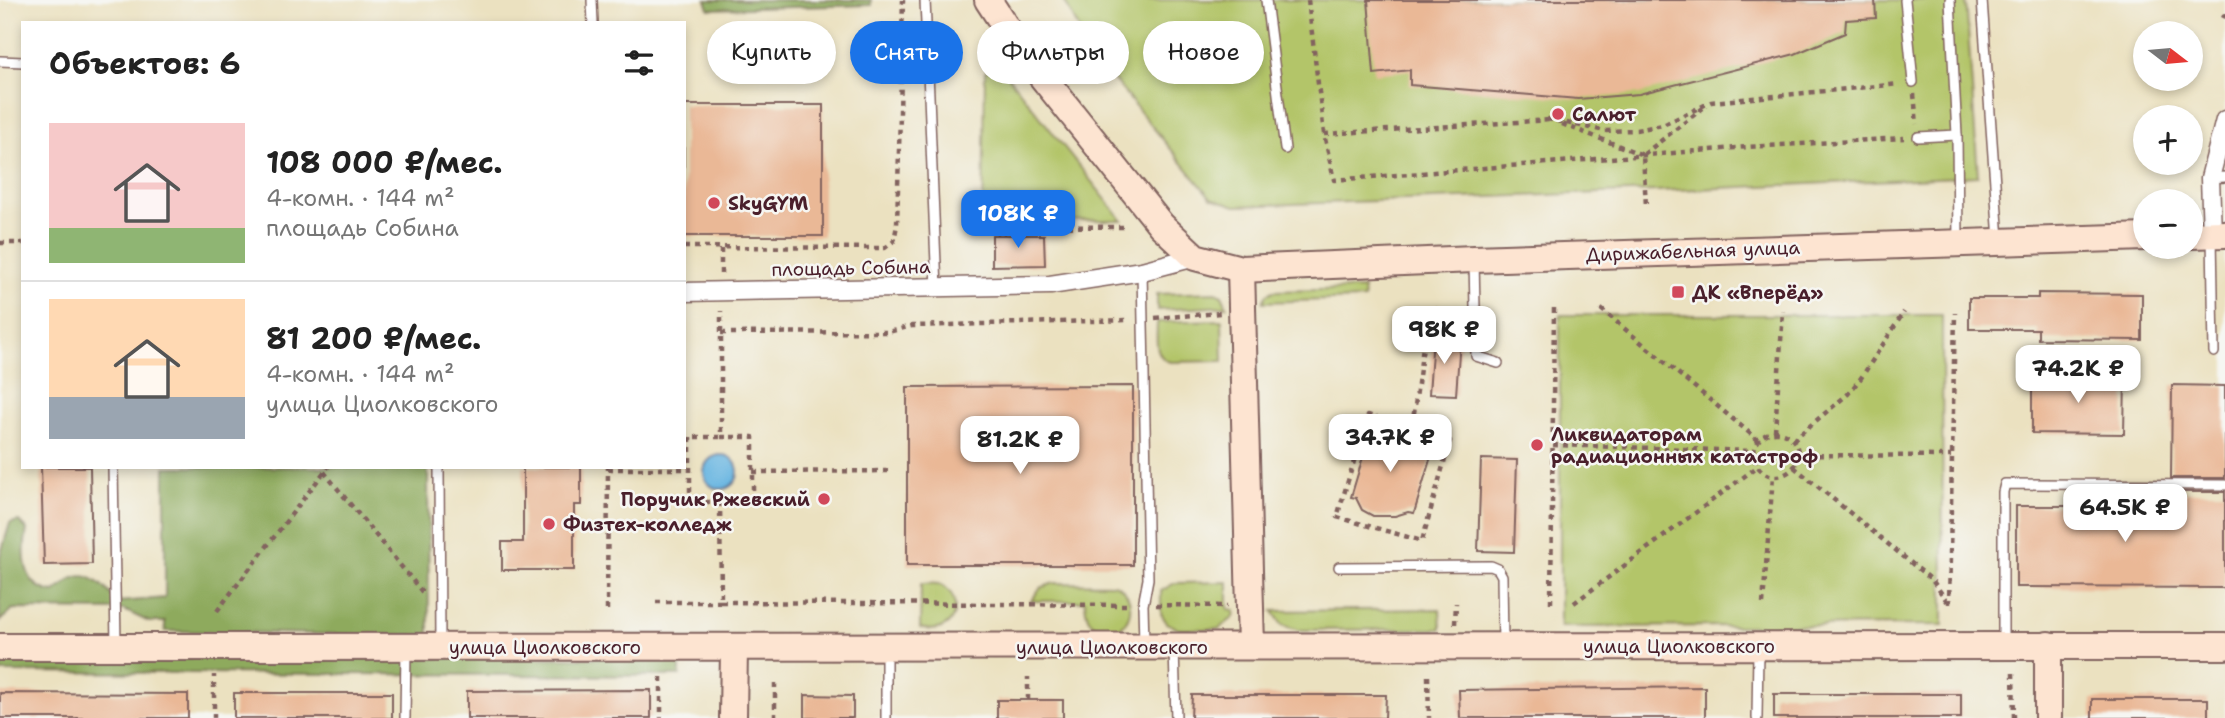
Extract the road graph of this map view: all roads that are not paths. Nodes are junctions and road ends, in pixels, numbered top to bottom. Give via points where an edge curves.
1 (592, 0) edge
2 (925, 0) edge
3 (988, 0) edge
4 (1266, 0) edge
5 (1905, 0) edge
6 (1950, 0) edge
7 (1982, 0) edge
8 (593, 21) edge
9 (0, 61) edge
10 (21, 62) edge
11 (1913, 82) road end
12 (2225, 120) edge
13 (1957, 135) junction
14 (1918, 137) road end
15 (1285, 149) dead end
16 (2217, 177) edge
17 (2209, 235) edge
18 (2133, 237) edge
19 (1999, 242) junction
20 (1958, 243) junction
21 (1195, 257) junction
22 (1474, 259) junction
23 (1241, 269) junction
24 (1142, 271) junction
25 (937, 288) junction
26 (686, 292) edge
27 (2214, 352) dead end
28 (1498, 363) dead end
29 (113, 469) edge
30 (439, 469) edge
31 (2225, 485) edge
32 (1339, 567) dead end
33 (2003, 645) junction
34 (2048, 645) junction
35 (1174, 646) junction
36 (1251, 646) junction
37 (1503, 646) junction
38 (1758, 646) junction
39 (2225, 646) edge
40 (116, 647) junction
41 (440, 647) junction
42 (1144, 647) junction
43 (0, 648) edge
44 (406, 648) junction
45 (734, 648) junction
46 (886, 648) junction
47 (405, 718) edge
48 (733, 718) edge
49 (886, 718) edge
50 (1176, 718) edge
51 (1757, 718) edge
52 (2048, 718) edge

1 - 8 lane
2 - 25 lane
3 - 21 street via 1020,49 1161,225
4 - 15 lane
5 - 11 lane
6 - 13 lane
7 - 19 lane
9 - 10 lane
12 - 16 street
13 - 14 lane
13 - 20 lane
16 - 17 street
17 - 27 lane
18 - 19 street, Дирижабельная улица
19 - 20 street, Дирижабельная улица
20 - 22 street, Дирижабельная улица
21 - 23 street, Дирижабельная улица
21 - 24 street
22 - 23 street, Дирижабельная улица
22 - 28 lane via 1476,356
23 - 36 street
24 - 25 street, площадь Собина via 1050,285
24 - 42 lane via 1148,579
25 - 26 street, площадь Собина
29 - 40 lane
30 - 41 lane
31 - 33 lane via 2005,484
32 - 37 lane via 1498,569 1502,576
33 - 34 street, улица Циолковского
33 - 38 street, улица Циолковского
34 - 39 street, улица Циолковского
34 - 52 street
35 - 36 street, улица Циолковского
35 - 42 street, улица Циолковского
35 - 50 lane
36 - 37 street, улица Циолковского
37 - 38 street, улица Циолковского
38 - 51 lane
40 - 43 street, улица Циолковского
40 - 44 street, улица Циолковского
41 - 44 street, улица Циолковского
41 - 45 street, улица Циолковского
42 - 46 street, улица Циолковского
44 - 47 lane
45 - 46 street, улица Циолковского
45 - 48 street
46 - 49 lane

